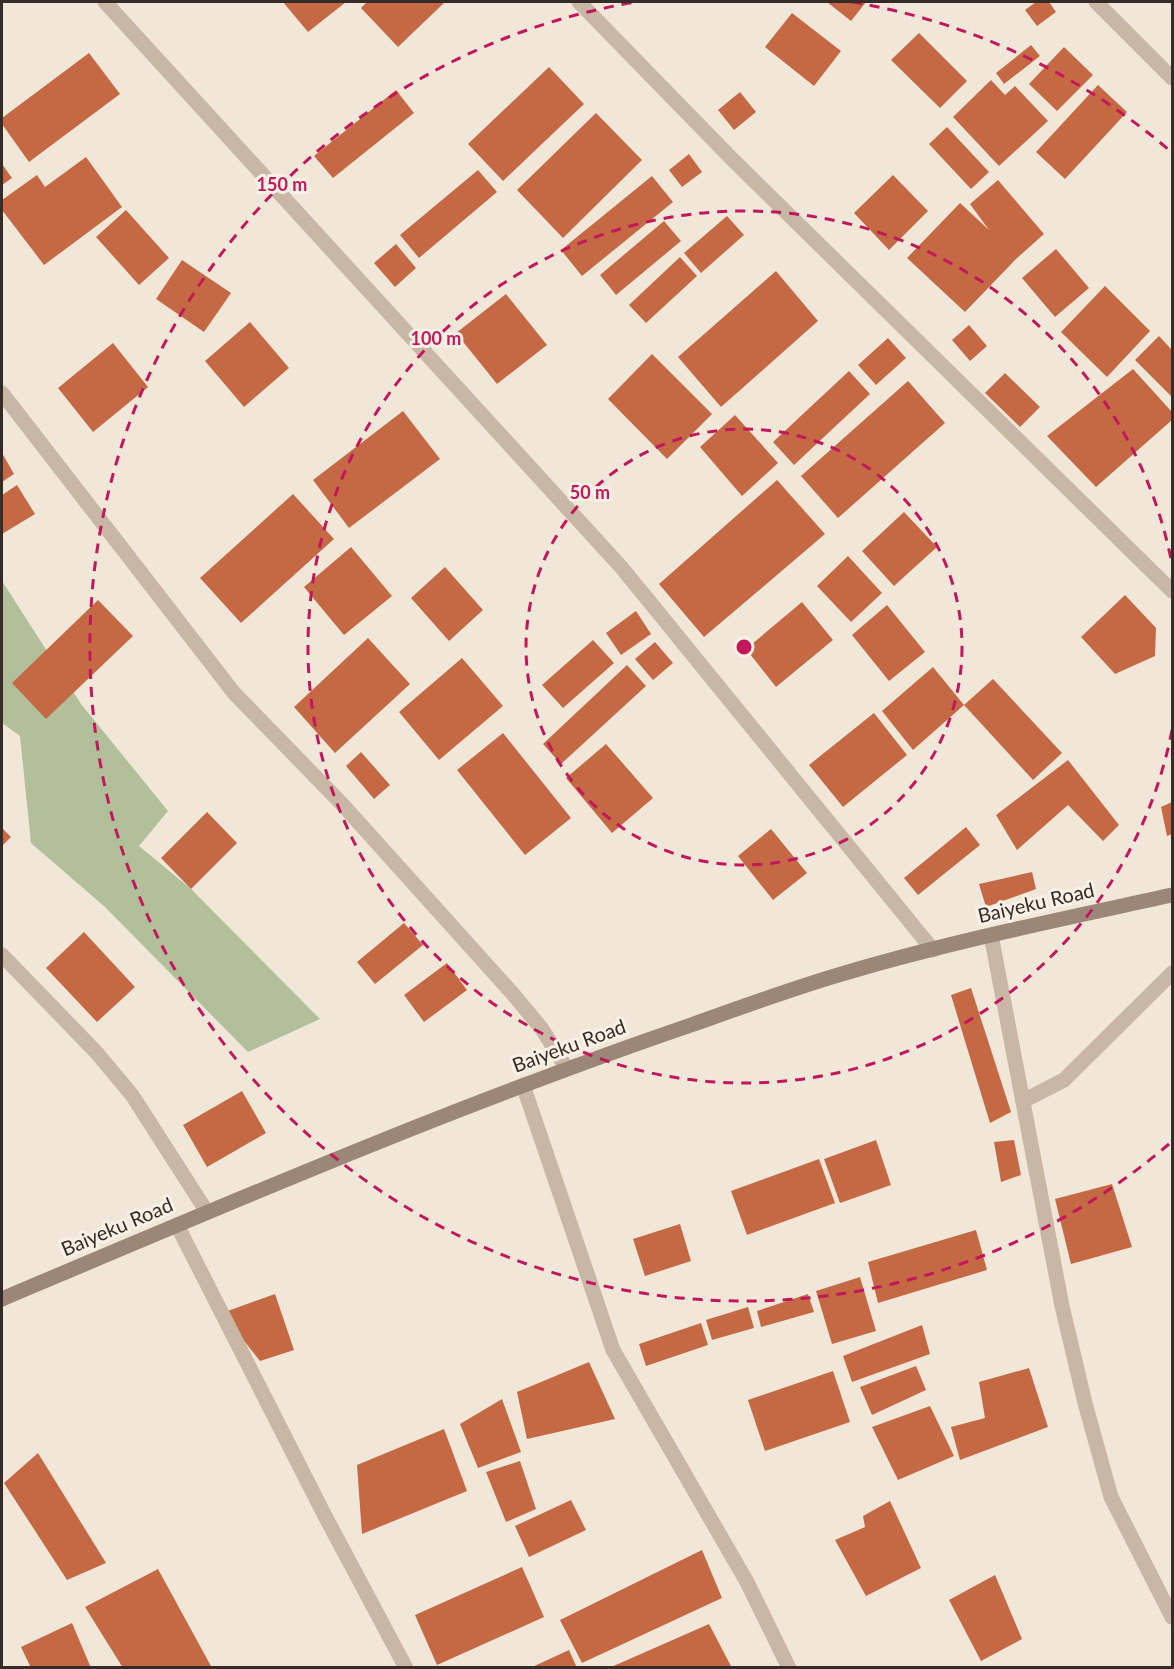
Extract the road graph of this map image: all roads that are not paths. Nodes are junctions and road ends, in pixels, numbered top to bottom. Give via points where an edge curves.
1 (105, 2) edge
2 (579, 2) edge
3 (1096, 2) edge
4 (1173, 78) edge
5 (2, 393) edge
6 (1173, 591) edge
7 (1173, 895) edge
8 (991, 934) junction
9 (933, 950) junction
10 (2, 955) edge
11 (1173, 973) edge
12 (567, 1069) junction
13 (523, 1085) junction
14 (1023, 1101) junction
15 (207, 1212) junction
16 (177, 1225) junction
17 (2, 1299) edge
18 (1173, 1617) edge
19 (406, 1668) edge
20 (789, 1668) edge

1 - 9 street via 622,568
2 - 6 street via 732,159
3 - 4 street
5 - 12 street via 234,693 342,804 513,994 542,1029
7 - 8 main road, Baiyeku Road
8 - 9 main road, Baiyeku Road
8 - 14 street
9 - 12 main road, Baiyeku Road via 843,973
10 - 15 street via 132,1095
11 - 14 street via 1064,1080
12 - 13 main road, Baiyeku Road
13 - 15 main road, Baiyeku Road
13 - 20 street via 612,1350 747,1582
14 - 18 street via 1062,1306 1098,1450 1112,1497
15 - 16 main road, Baiyeku Road
16 - 17 main road, Baiyeku Road
16 - 19 street

